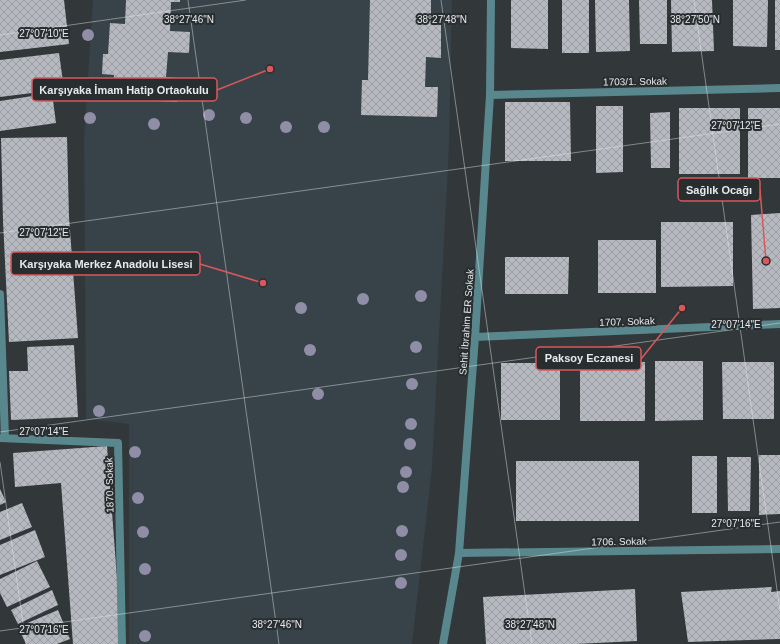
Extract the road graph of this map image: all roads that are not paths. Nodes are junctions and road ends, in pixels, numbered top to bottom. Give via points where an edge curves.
1 (491, 0) edge
2 (780, 88) edge
3 (490, 95) junction
4 (0, 294) edge
5 (780, 324) edge
6 (475, 337) junction
7 (3, 438) edge
8 (780, 549) edge
9 (459, 553) junction
10 (122, 644) edge
11 (444, 644) edge

1 - 3 street, Sehit İbrahim ER Sokak
2 - 3 street, 1703/1. Sokak
3 - 6 street, Sehit İbrahim ER Sokak
4 - 7 street
5 - 6 street, 1707. Sokak
6 - 9 street, Sehit İbrahim ER Sokak
7 - 10 street, 1870. Sokak via 118,443
8 - 9 street, 1706. Sokak
9 - 11 street, Sehit İbrahim ER Sokak

